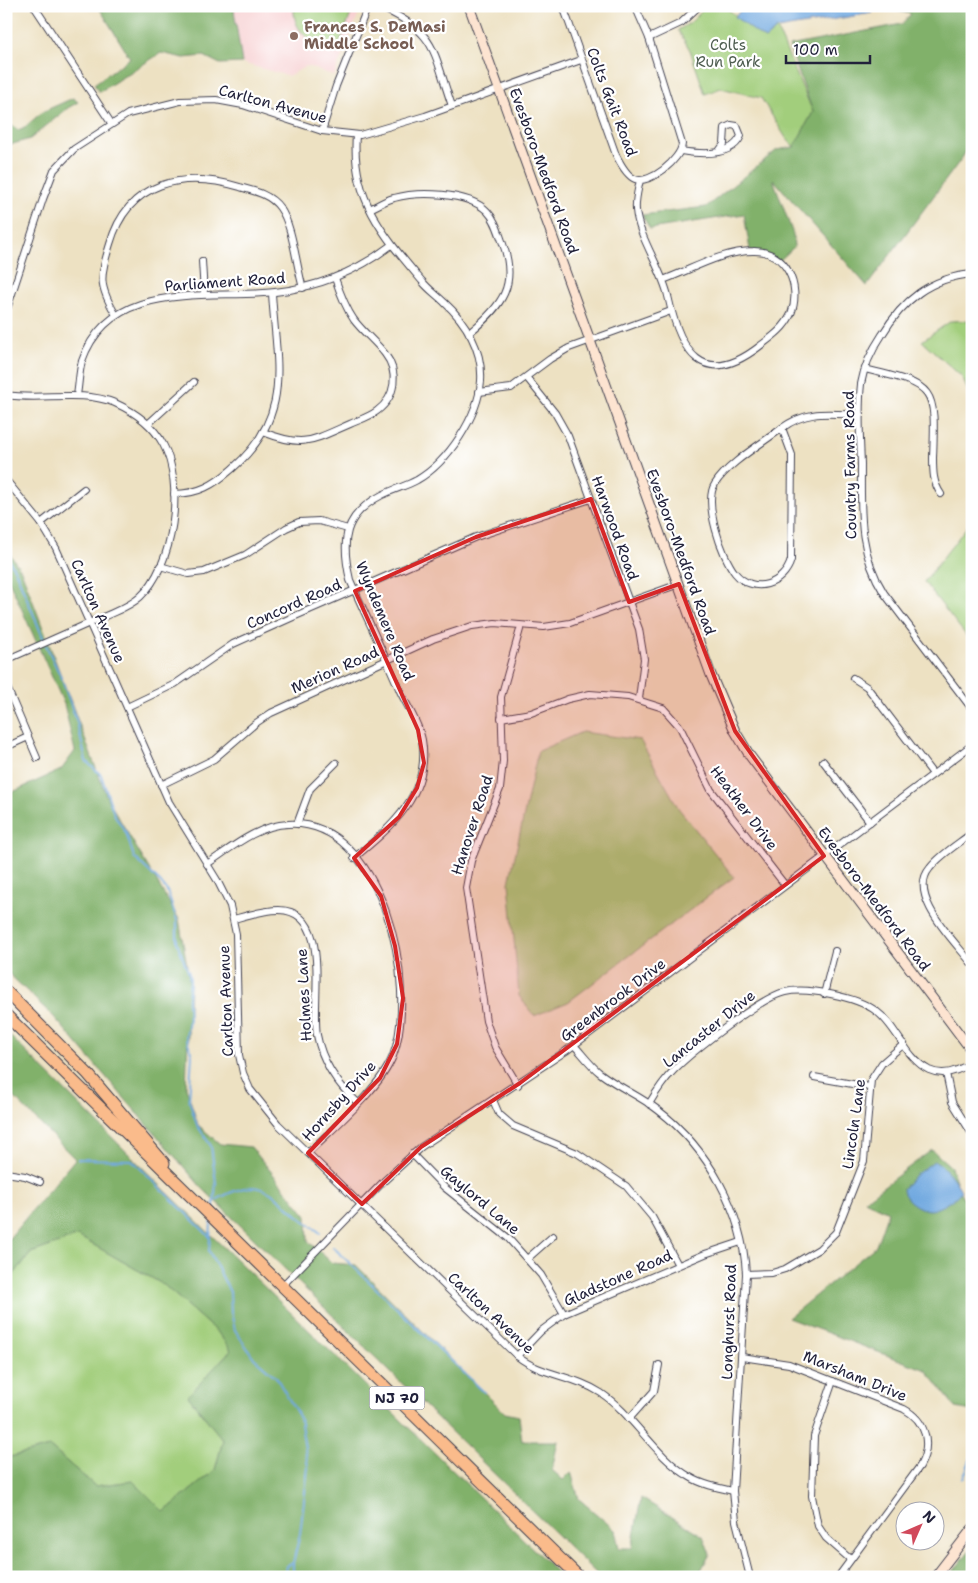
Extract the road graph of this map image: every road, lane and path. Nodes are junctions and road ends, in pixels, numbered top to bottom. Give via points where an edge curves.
1 (34, 6) edge
2 (368, 6) edge
3 (377, 6) edge
4 (469, 6) edge
5 (563, 6) edge
6 (635, 6) edge
7 (699, 6) edge
8 (649, 38) junction
9 (582, 60) junction
10 (500, 89) junction
11 (452, 106) junction
12 (111, 123) junction
13 (322, 131) junction
14 (356, 135) junction
15 (719, 151) dead end
16 (681, 152) junction
17 (640, 180) junction
18 (370, 209) junction
19 (390, 246) junction
20 (202, 261) dead end
21 (972, 274) edge
22 (335, 278) junction
23 (663, 280) junction
24 (6, 287) edge
25 (303, 288) junction
26 (14, 290) junction
27 (272, 293) junction
28 (204, 294) junction
29 (671, 311) junction
30 (6, 312) edge
31 (116, 315) junction
32 (469, 333) junction
33 (590, 340) junction
34 (865, 370) junction
35 (527, 378) junction
36 (194, 382) dead end
37 (479, 392) junction
38 (6, 395) edge
39 (77, 395) junction
40 (860, 415) junction
41 (148, 424) junction
42 (782, 428) junction
43 (263, 432) junction
44 (6, 480) edge
45 (84, 489) dead end
46 (174, 494) junction
47 (941, 494) dead end
48 (591, 499) junction
49 (41, 523) junction
50 (348, 529) junction
51 (160, 566) junction
52 (679, 584) junction
53 (355, 591) junction
54 (629, 602) junction
55 (90, 623) junction
56 (521, 626) junction
57 (6, 660) edge
58 (386, 661) junction
59 (853, 678) dead end
60 (6, 685) edge
61 (639, 700) junction
62 (127, 707) junction
63 (972, 709) edge
64 (501, 718) junction
65 (28, 737) junction
66 (972, 745) edge
67 (6, 747) edge
68 (37, 758) dead end
69 (823, 761) dead end
70 (336, 763) dead end
71 (933, 774) junction
72 (161, 785) junction
73 (870, 822) junction
74 (297, 824) junction
75 (972, 833) edge
76 (824, 856) junction
77 (354, 858) junction
78 (207, 864) junction
79 (785, 885) junction
80 (234, 919) junction
81 (835, 951) dead end
82 (972, 964) edge
83 (6, 991) edge
84 (824, 994) junction
85 (6, 1015) edge
86 (904, 1044) junction
87 (574, 1045) junction
88 (972, 1051) edge
89 (972, 1062) edge
90 (946, 1073) junction
91 (814, 1077) dead end
92 (518, 1085) junction
93 (869, 1087) junction
94 (493, 1100) junction
95 (358, 1103) junction
96 (649, 1104) junction
97 (972, 1134) edge
98 (308, 1153) junction
99 (412, 1154) junction
100 (6, 1173) edge
101 (40, 1182) dead end
102 (362, 1204) junction
103 (211, 1216) junction
104 (553, 1236) dead end
105 (741, 1242) junction
106 (527, 1259) junction
107 (678, 1265) junction
108 (746, 1274) junction
109 (282, 1286) junction
110 (564, 1314) junction
111 (516, 1356) junction
112 (742, 1356) junction
113 (659, 1365) dead end
114 (833, 1381) junction
115 (629, 1419) junction
116 (733, 1491) junction
117 (972, 1529) edge
118 (850, 1559) junction
119 (579, 1577) edge
120 (750, 1577) edge
121 (838, 1577) edge
122 (936, 1577) edge

1 - 12 street
2 - 13 street
3 - 11 street via 411,22 425,34
4 - 10 street, Evesboro-Medford Road
5 - 9 street, Colts Gait Road
6 - 8 street
7 - 8 street via 681,23
8 - 16 street via 680,137
9 - 10 street, Carlton Avenue
9 - 17 street, Colts Gait Road via 616,155 628,173
10 - 11 street, Carlton Avenue
10 - 33 street, Evesboro-Medford Road
11 - 14 street, Carlton Avenue via 378,131
12 - 13 street, Carlton Avenue via 144,108 207,99 234,103
12 - 26 street, Carlton Avenue via 74,149 54,170
13 - 14 street, Carlton Avenue
14 - 18 street via 357,171
15 - 16 street via 702,154
16 - 17 street via 666,168
17 - 23 street via 637,215
18 - 19 street
18 - 32 street via 401,196 438,195 473,202 492,217 507,253 509,282 492,314
19 - 22 street, Parliament Road via 358,268
19 - 32 street via 422,283 446,303
20 - 28 street
21 - 34 street, Country Farms Road via 940,280 909,299 888,325
22 - 25 street, Parliament Road
22 - 43 street via 351,316 392,365 394,378 390,396 372,415 310,441 291,442
23 - 29 street
23 - 29 street via 720,257 753,250 768,253 779,260 793,280 792,308 784,326 752,353 730,365 711,365 697,359 682,340
24 - 26 street
25 - 27 street, Parliament Road
25 - 31 street via 283,213 273,200 252,190 214,180 184,180 162,185 143,196 126,209 117,223 101,278 106,297
26 - 30 street, Carlton Avenue
27 - 28 street, Parliament Road
27 - 43 street via 278,385 273,411
28 - 31 street, Parliament Road via 154,300
29 - 33 street
31 - 39 street, Parliament Road via 100,328 85,355
32 - 37 street via 479,360
33 - 35 street via 556,355
33 - 52 street, Evesboro-Medford Road
34 - 40 street, Country Farms Road
34 - 47 street via 917,385 931,398 934,410 934,478
35 - 37 street via 505,390
35 - 48 street, Harwood Road via 564,428
36 - 41 street
37 - 50 street via 466,423 443,459 416,480 369,503
38 - 39 street
39 - 41 street via 114,403
40 - 42 street via 809,415
40 - 63 street, Country Farms Road via 862,534 872,572 888,599
41 - 46 street via 166,451
42 - 42 street via 792,455 791,560 778,580 766,585 753,584 741,579 732,569 712,517 710,496 720,477
43 - 46 street via 245,457 217,481 199,491
44 - 49 street, Carlton Avenue
45 - 49 street
46 - 51 street via 172,524
48 - 53 street, Concord Road via 485,534
48 - 54 street, Harwood Road
49 - 55 street, Carlton Avenue
50 - 51 street via 319,521 299,522 245,555 204,572 188,574
50 - 53 street, Wyndemere Road via 345,558
51 - 55 street via 150,586 134,602
52 - 54 street, Merion Road
52 - 76 street, Evesboro-Medford Road via 735,731
53 - 58 street, Wyndemere Road
53 - 62 street, Concord Road via 234,644 176,684
54 - 56 street, Merion Road via 570,623
54 - 61 street, Harwood Road via 643,652
55 - 57 street
55 - 62 street, Carlton Avenue
56 - 58 street, Merion Road via 495,623 472,626 433,639
56 - 64 street, Hanover Road via 502,689
58 - 72 street, Merion Road via 271,713 214,759
58 - 77 street, Wyndemere Road via 421,738 423,771 400,817
59 - 71 street via 868,687
60 - 65 street
61 - 64 street, Heather Drive via 583,695 531,713
61 - 79 street, Heather Drive via 658,706 672,717 711,790
62 - 72 street, Carlton Avenue
64 - 92 street, Hanover Road via 503,770 500,789 471,861 466,888 486,1021 498,1054
65 - 67 street
65 - 68 street
66 - 71 street, Greenbrook Drive
69 - 73 street
70 - 74 street via 310,789
71 - 73 street, Greenbrook Drive
72 - 78 street, Carlton Avenue via 178,820
73 - 76 street, Greenbrook Drive
74 - 77 street, Hornsby Drive via 314,827 333,836
74 - 78 street, Hornsby Drive via 265,828
75 - 82 street via 929,868 923,889 931,910
76 - 79 street, Greenbrook Drive
76 - 88 street, Evesboro-Medford Road
77 - 95 street, Hornsby Drive via 373,882 387,912 403,998 400,1029 392,1058
78 - 80 street, Carlton Avenue
79 - 87 street, Greenbrook Drive
80 - 95 street, Holmes Lane via 280,910 299,916 308,926 315,947 316,1032 320,1048 338,1082
80 - 98 street, Carlton Avenue via 243,1073 260,1104
81 - 84 street
83 - 103 highway, NJ 70 via 88,1074
84 - 86 street, Lancaster Drive via 862,1003 875,1010
84 - 96 street, Lancaster Drive via 793,990 761,1002 675,1069
85 - 103 highway, NJ 70
86 - 90 street, Lancaster Drive via 928,1070
86 - 93 street, Lincoln Lane via 882,1063
87 - 92 street, Greenbrook Drive
87 - 96 street, Longhurst Road via 600,1073
89 - 90 street via 962,1069
90 - 97 street via 952,1102
91 - 93 street
92 - 94 street, Greenbrook Drive
93 - 108 street, Lincoln Lane via 864,1161 836,1232 819,1249 785,1269
94 - 99 street, Greenbrook Drive
94 - 107 street via 499,1114 513,1126 577,1153 626,1186 652,1217
95 - 98 street, Hornsby Drive
96 - 105 street, Longhurst Road via 691,1141 717,1177
98 - 102 street, Carlton Avenue
99 - 102 street, Greenbrook Drive
99 - 106 street, Gaylord Lane via 434,1178 499,1229
100 - 101 street
102 - 109 street, Greenbrook Drive
102 - 111 street, Carlton Avenue
103 - 109 highway, NJ 70
104 - 106 street
105 - 107 street, Gladstone Road
105 - 108 street, Longhurst Road
106 - 110 street, Gaylord Lane
107 - 110 street, Gladstone Road
108 - 112 street, Longhurst Road
109 - 119 highway, NJ 70
110 - 111 street, Gladstone Road
111 - 115 street, Carlton Avenue via 533,1367 595,1389
112 - 114 street, Marsham Drive via 790,1364
112 - 116 street, Longhurst Road
113 - 115 street via 654,1391
114 - 118 street via 814,1436 812,1496 818,1526 831,1543
114 - 118 street, Marsham Drive via 910,1412 920,1421 926,1440 920,1466
115 - 116 street, Carlton Avenue via 684,1473 705,1484
116 - 120 street, Longhurst Road via 736,1521
117 - 122 street
118 - 121 street, Marsham Drive

